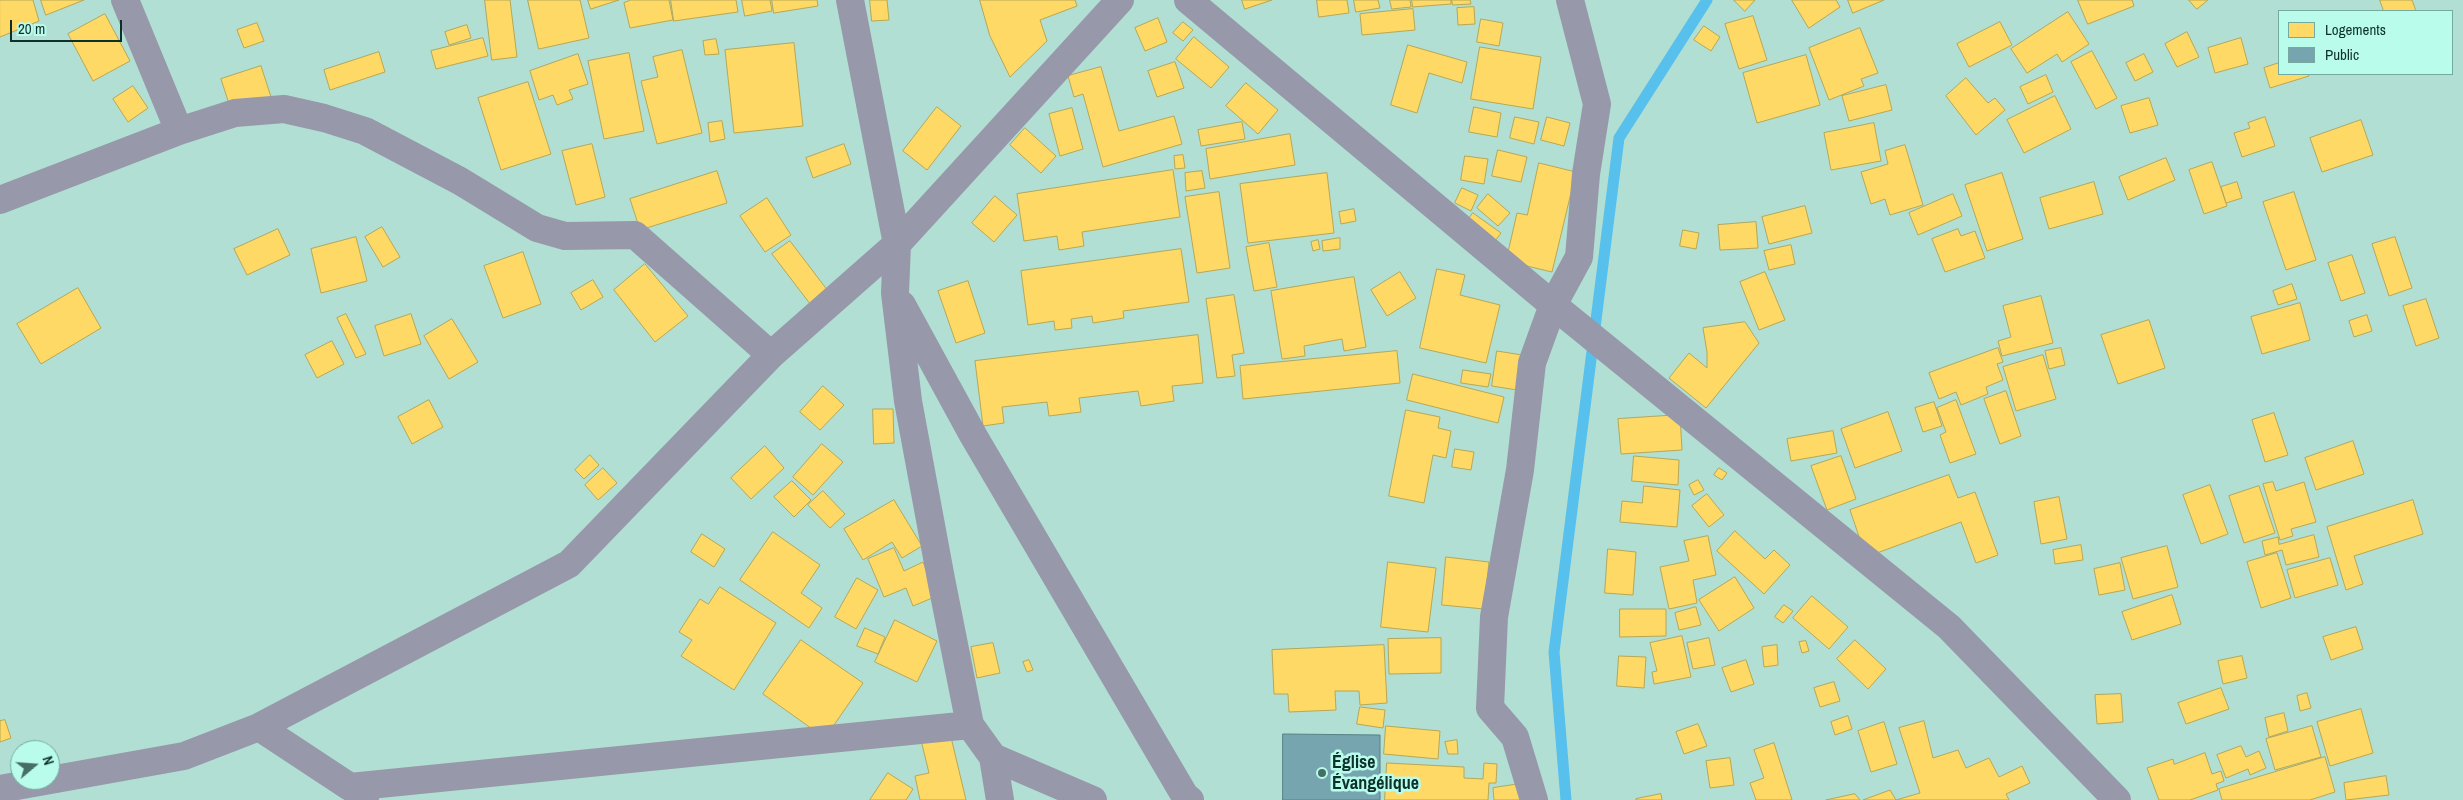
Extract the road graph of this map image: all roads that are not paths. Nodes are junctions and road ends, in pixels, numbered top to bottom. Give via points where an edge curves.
1 (125, 0) edge
2 (850, 0) edge
3 (1120, 0) edge
4 (1188, 0) edge
5 (1570, 0) edge
6 (179, 131) junction
7 (0, 200) edge
8 (897, 244) junction
9 (895, 293) junction
10 (1554, 305) junction
11 (771, 354) junction
12 (970, 724) junction
13 (260, 727) junction
14 (993, 757) junction
15 (350, 787) junction
16 (60, 788) edge
17 (380, 800) edge
18 (1000, 800) edge
19 (1093, 800) edge
20 (1190, 800) edge
21 (1534, 800) edge
22 (2117, 800) edge

1 - 6 street
2 - 8 street
3 - 8 street
4 - 10 street
5 - 10 street via 1597,104 1578,257
6 - 7 street
6 - 11 street via 235,114 284,109 365,131 460,181 537,228 564,236 635,235
8 - 9 street
8 - 11 street
9 - 12 street via 908,401
9 - 20 street via 973,436
10 - 21 street via 1532,363 1520,470 1494,617 1490,708 1515,737
10 - 22 street via 1950,627
11 - 13 street via 569,564
12 - 14 street
12 - 15 street
13 - 15 street
13 - 16 street via 184,756
14 - 18 street
14 - 19 street
15 - 17 street

